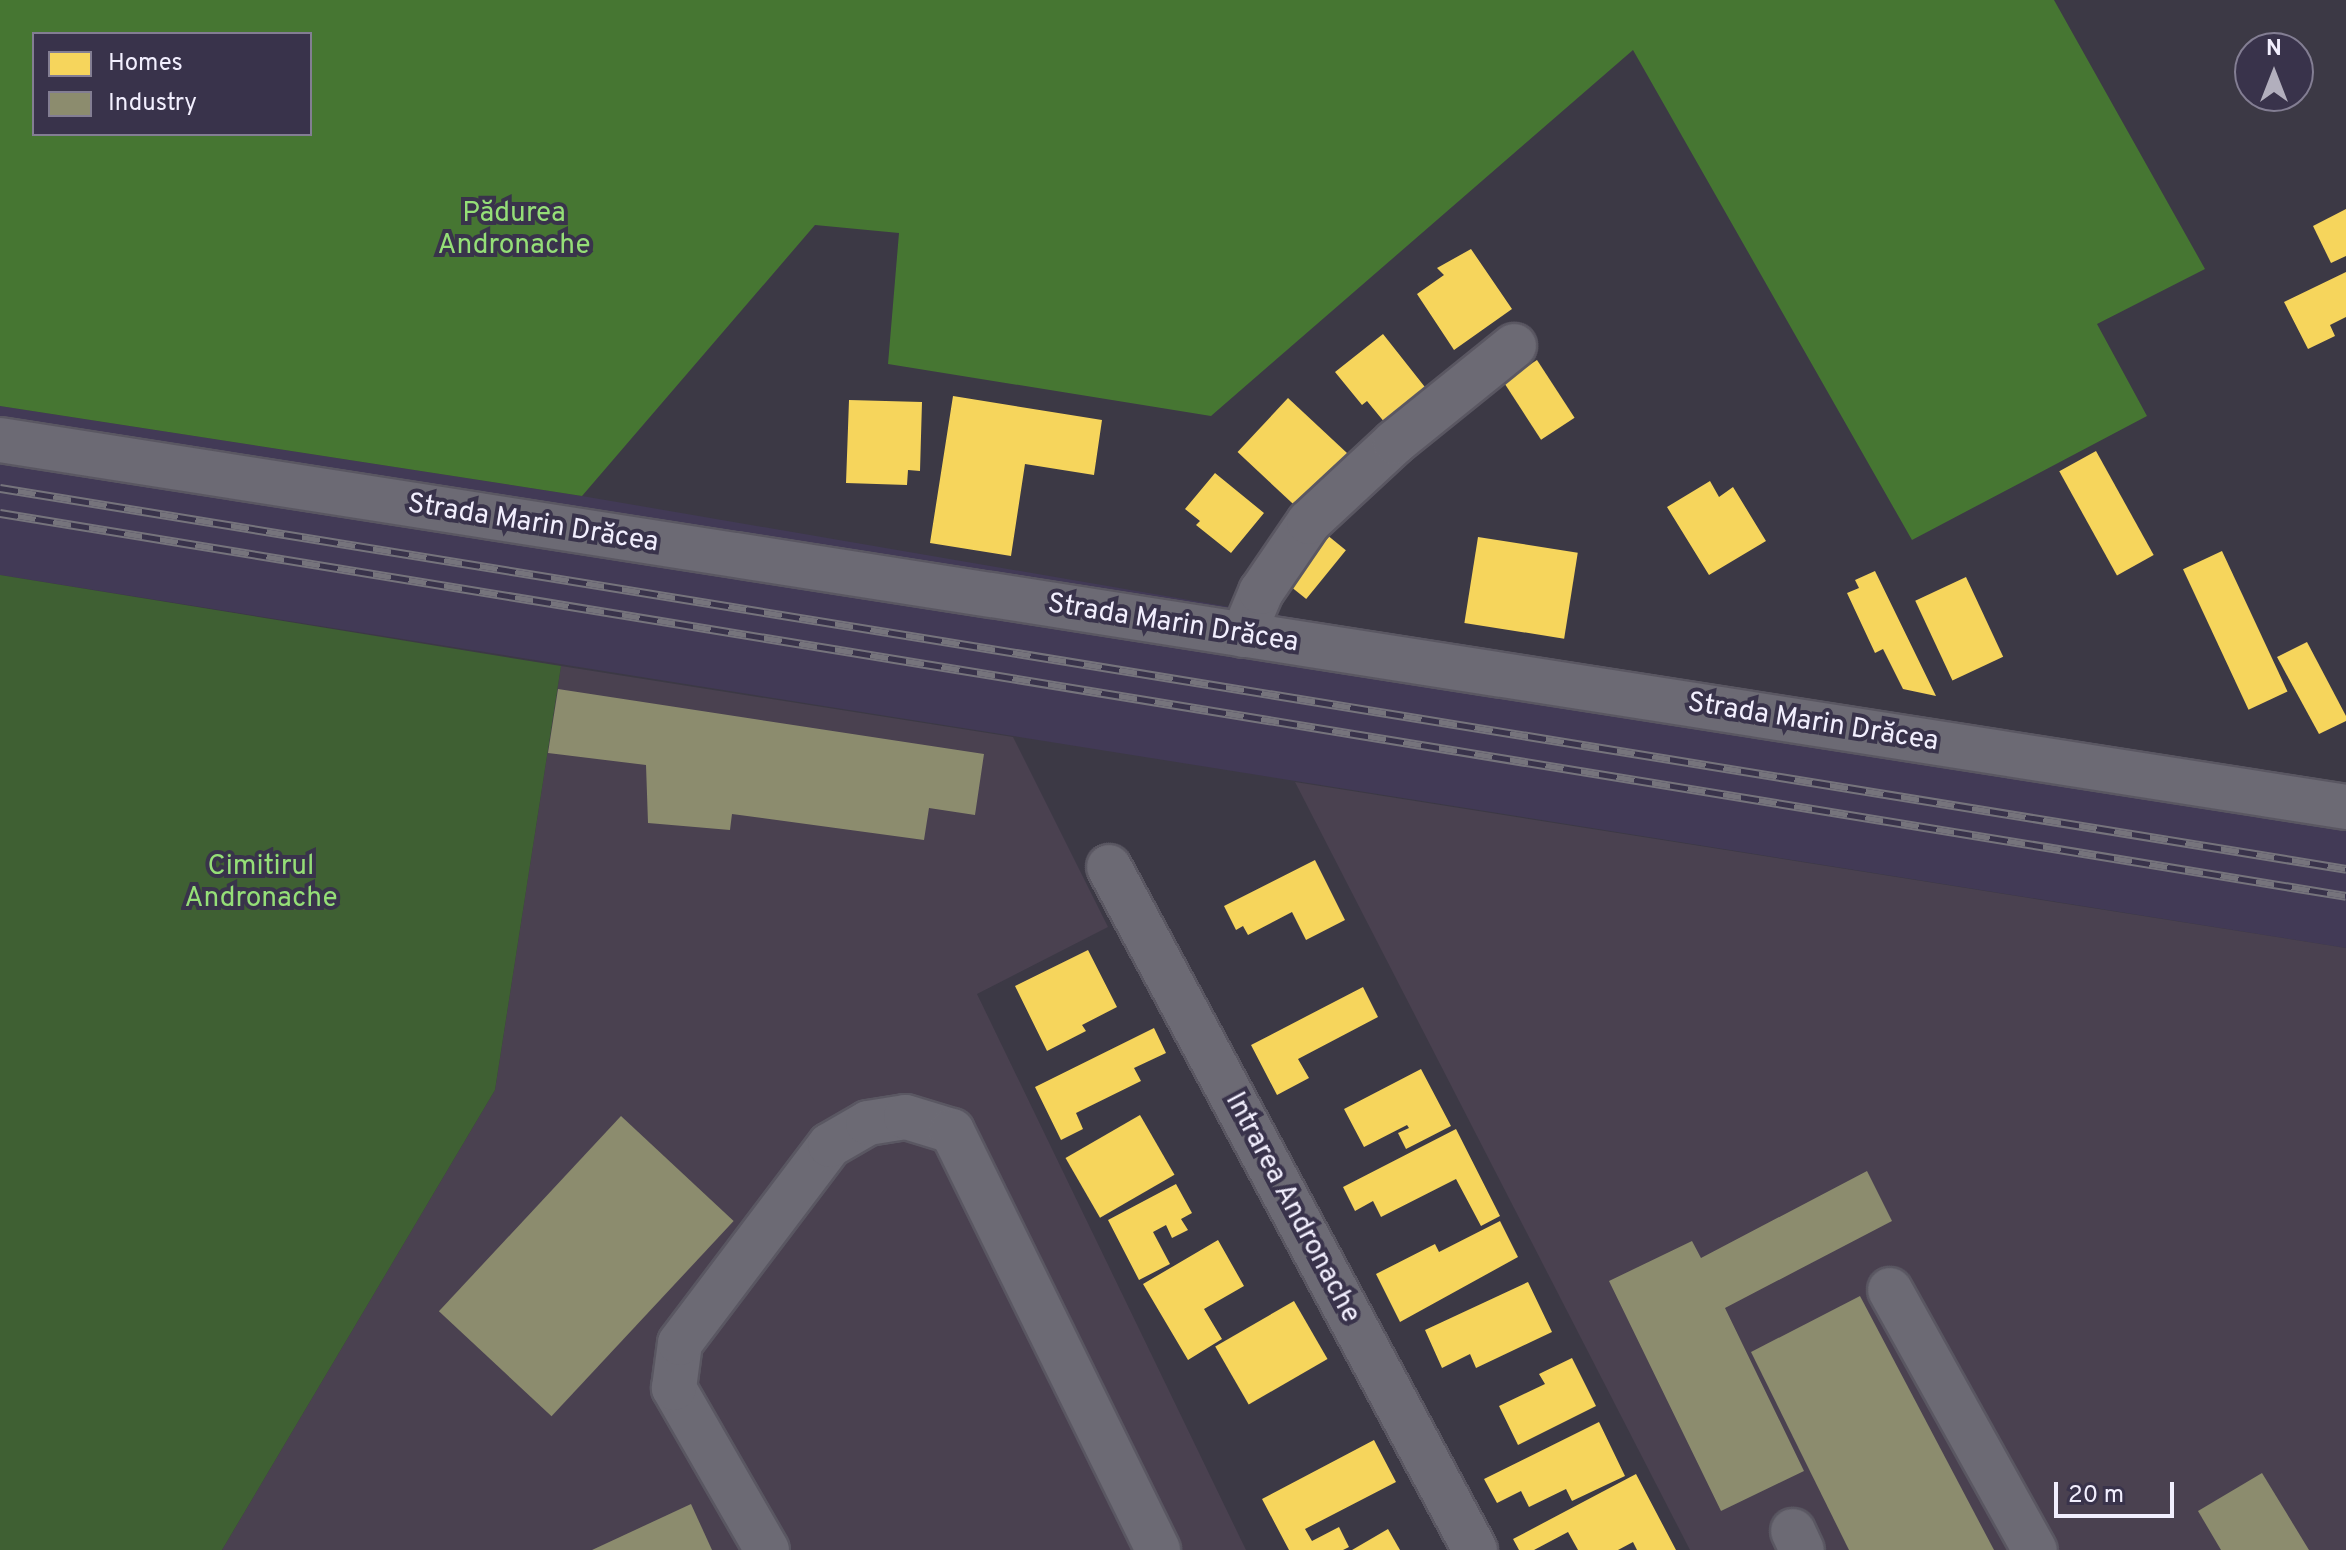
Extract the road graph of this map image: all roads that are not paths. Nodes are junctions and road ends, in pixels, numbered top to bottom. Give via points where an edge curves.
1 (1514, 346) dead end
2 (0, 440) edge
3 (1243, 635) junction
4 (2346, 807) edge
5 (1109, 867) dead end
6 (1890, 1290) dead end
7 (767, 1550) edge
8 (1158, 1550) edge
9 (1475, 1550) edge
10 (2035, 1550) edge

1 - 3 street via 1406,433 1309,522 1261,592
2 - 3 street, Strada Marin Drăcea
3 - 4 street, Strada Marin Drăcea
5 - 9 street, Intrarea Andronache
6 - 10 street
7 - 8 street via 674,1388 680,1343 830,1145 868,1123 906,1117 952,1131

